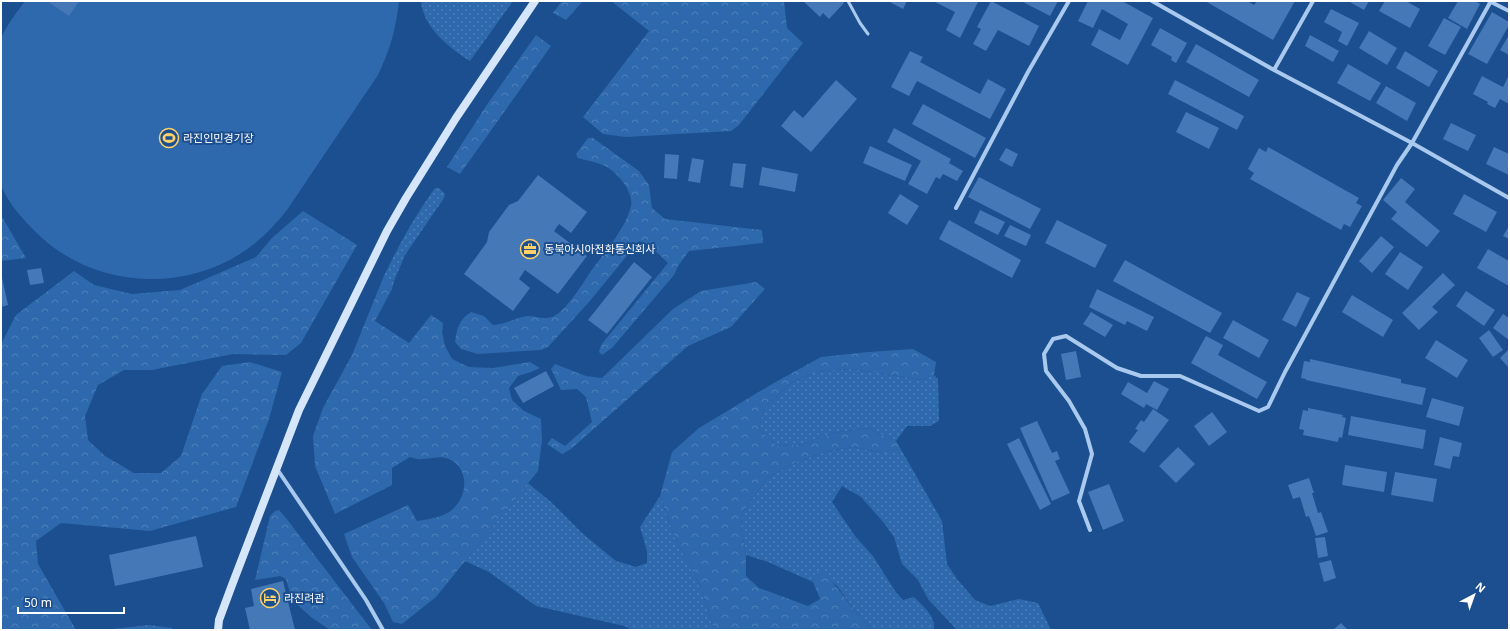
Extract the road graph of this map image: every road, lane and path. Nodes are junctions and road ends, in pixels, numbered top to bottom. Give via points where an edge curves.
1 (535, 1) edge
2 (848, 1) edge
3 (1069, 1) edge
4 (1152, 1) edge
5 (1313, 1) edge
6 (1490, 1) edge
7 (1509, 11) edge
8 (868, 34) dead end
9 (1274, 70) junction
10 (1412, 143) junction
11 (1509, 198) edge
12 (956, 208) dead end
13 (276, 468) junction
14 (1090, 530) dead end
15 (218, 630) edge
16 (383, 630) edge

1 - 13 street via 406,198 299,410
2 - 8 lane
3 - 12 street
4 - 9 street
5 - 9 street
6 - 7 street
6 - 10 street
9 - 10 street
10 - 11 street
10 - 14 street via 1396,165 1268,407 1259,411 1180,376 1141,376 1117,368 1066,336 1053,339 1044,354 1046,371 1069,401 1085,429 1092,454 1079,501
13 - 15 street via 219,620
13 - 16 street via 366,600

